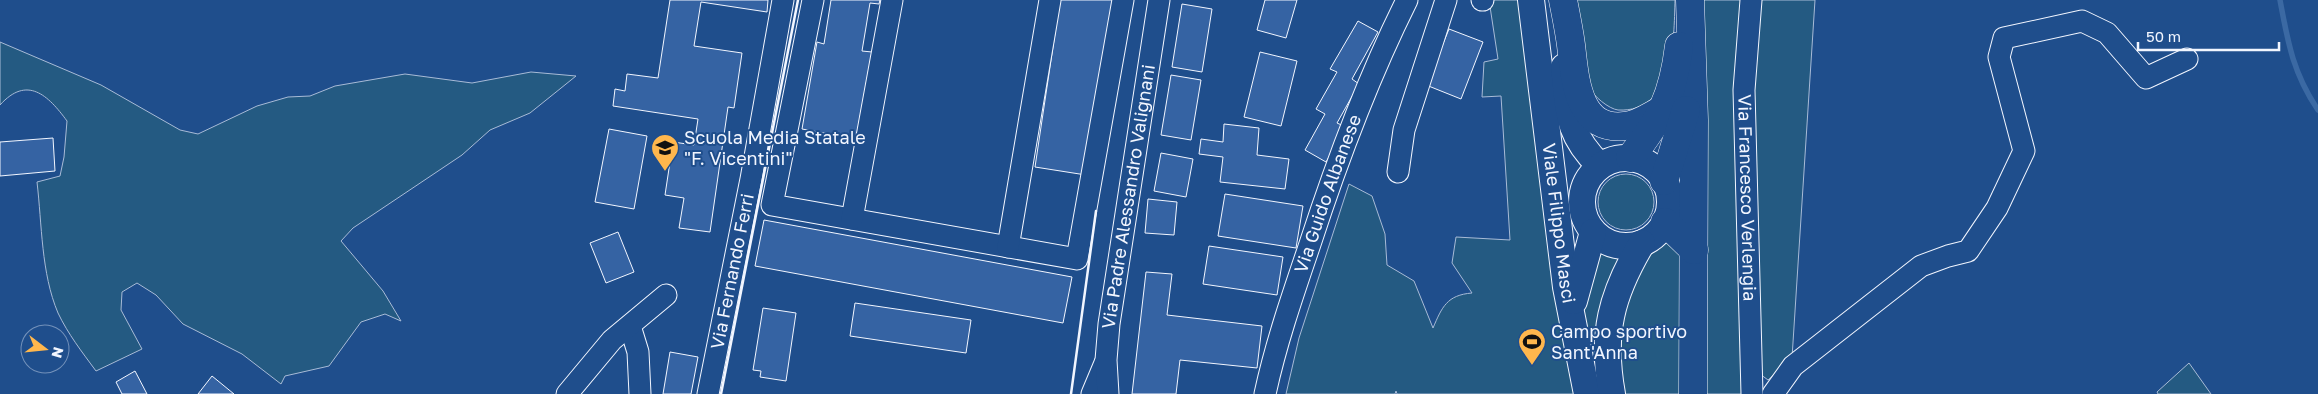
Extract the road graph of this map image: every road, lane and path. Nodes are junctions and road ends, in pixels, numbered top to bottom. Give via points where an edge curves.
1 (783, 0) edge
2 (813, 0) edge
3 (892, 0) edge
4 (1050, 0) edge
5 (1122, 0) edge
6 (1159, 0) edge
7 (1407, 0) edge
8 (1446, 0) edge
9 (1531, 0) edge
10 (1556, 0) edge
11 (1563, 0) edge
12 (1683, 0) edge
13 (1690, 0) edge
14 (1751, 0) edge
15 (2187, 59) dead end
16 (1692, 79) junction
17 (1664, 109) junction
18 (1547, 132) junction
19 (1630, 158) junction
20 (1600, 166) junction
21 (1398, 172) dead end
22 (1664, 181) junction
23 (1583, 192) junction
24 (852, 220) junction
25 (1665, 222) junction
26 (1593, 232) junction
27 (1642, 243) junction
28 (1008, 247) junction
29 (1694, 250) junction
30 (666, 295) dead end
31 (1571, 313) junction
32 (630, 326) junction
33 (1106, 360) junction
34 (567, 394) edge
35 (640, 394) edge
36 (708, 394) edge
37 (1092, 394) edge
38 (1108, 394) edge
39 (1265, 394) edge
40 (1587, 394) edge
41 (1612, 394) edge
42 (1693, 394) edge
43 (1752, 394) edge
44 (1773, 394) edge

1 - 36 street, Via Fernando Ferri
2 - 24 street via 772,205
3 - 24 street
4 - 28 street
5 - 28 street via 1077,260
6 - 33 street, Via Padre Alessandro Valignani via 1108,324
7 - 39 street, Via Guido Albanese via 1381,53 1324,202 1276,346
8 - 21 street via 1404,130
9 - 18 main road, Viale Filippo Masci
10 - 20 main road, Viale Filippo Masci via 1569,118 1578,140
11 - 17 highway via 1576,87 1586,110 1604,124 1624,127
12 - 17 highway via 1674,80
13 - 16 highway
14 - 43 street, Via Francesco Verlengia via 1744,90
15 - 44 street via 2146,78 2107,33 2082,22 2004,38 1999,57 2024,151 1997,208 1968,251 1921,266 1793,366
16 - 22 highway via 1684,122
16 - 29 highway
17 - 19 highway
18 - 23 main road, Viale Filippo Masci via 1563,164
18 - 31 main road, Viale Filippo Masci
19 - 20 main road via 1609,161
19 - 22 main road via 1650,165
20 - 23 main road via 1586,182
22 - 25 main road via 1670,201
23 - 26 main road via 1583,214
24 - 28 street
25 - 27 main road via 1660,231
25 - 29 highway
26 - 27 main road via 1616,245
26 - 31 main road, Viale Filippo Masci
27 - 41 main road via 1616,296 1609,322 1606,352
29 - 42 highway
30 - 32 street
31 - 40 main road, Viale Filippo Masci
32 - 34 street via 612,340
32 - 35 street via 638,352
33 - 37 street
33 - 38 street, Via Padre Alessandro Valignani

